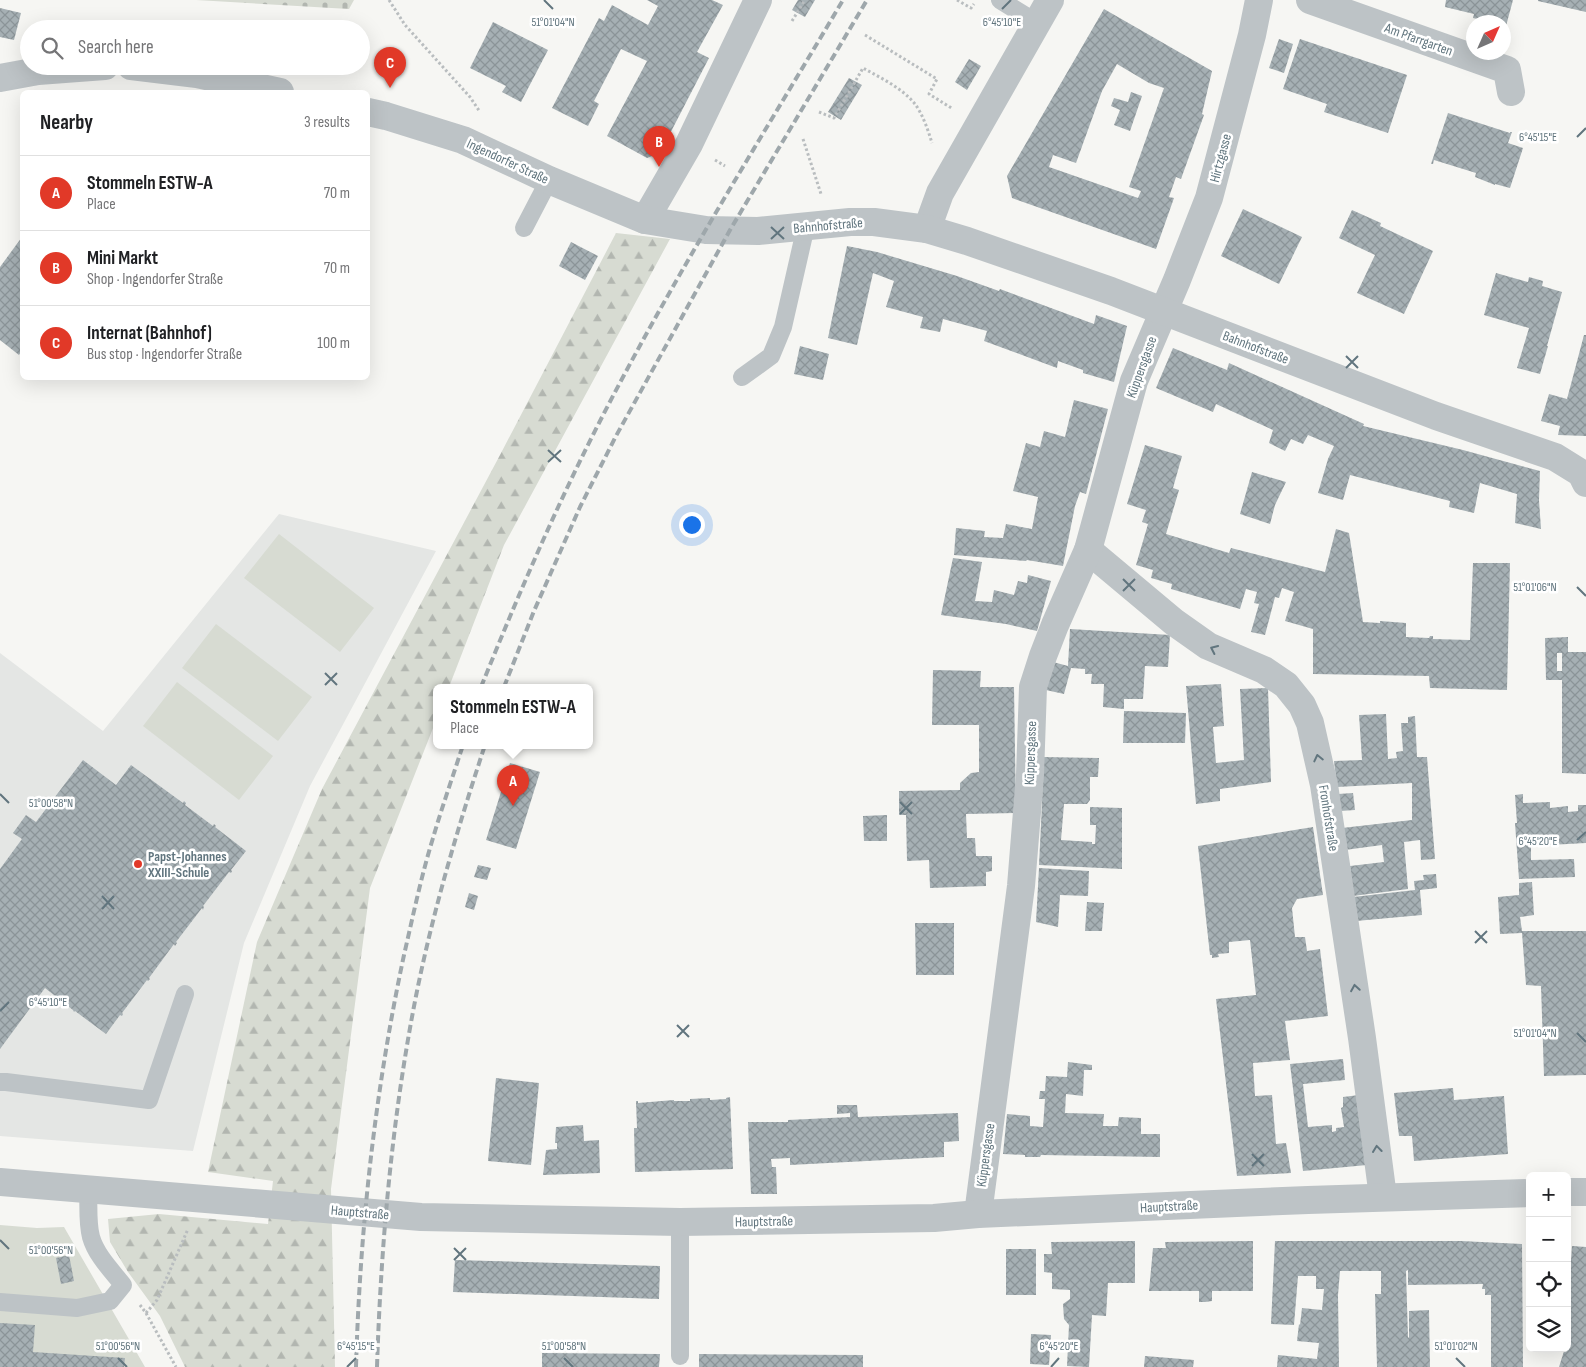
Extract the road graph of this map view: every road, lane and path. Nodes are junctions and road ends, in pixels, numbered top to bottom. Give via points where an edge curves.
1 (389, 0) edge
2 (758, 0) edge
3 (805, 0) edge
4 (957, 0) edge
5 (976, 0) edge
6 (1000, 0) edge
7 (1259, 0) edge
8 (1310, 0) edge
9 (1043, 11) edge
10 (792, 21) dead end
11 (865, 35) dead end
12 (20, 74) edge
13 (202, 75) edge
14 (0, 78) edge
15 (271, 90) edge
16 (1511, 92) dead end
17 (956, 111) dead end
18 (370, 112) edge
19 (819, 112) dead end
20 (803, 139) dead end
21 (475, 146) junction
22 (956, 166) junction
23 (549, 180) junction
24 (824, 202) dead end
25 (646, 220) junction
26 (806, 226) junction
27 (524, 228) dead end
28 (927, 229) junction
29 (730, 230) joint
30 (1163, 311) junction
31 (742, 377) dead end
32 (1584, 475) edge
33 (1088, 550) junction
34 (185, 994) dead end
35 (0, 1082) edge
36 (0, 1182) edge
37 (88, 1190) junction
38 (1571, 1192) edge
39 (1586, 1192) edge
40 (1526, 1193) edge
41 (1383, 1197) junction
42 (202, 1200) junction
43 (978, 1214) junction
44 (680, 1222) junction
45 (123, 1285) junction
46 (0, 1302) edge
47 (146, 1313) junction
48 (680, 1356) dead end
49 (176, 1367) edge

1 - 21 path via 405,25 470,97 484,119
2 - 25 street via 689,144
3 - 10 path
4 - 5 path via 971,8
6 - 9 lane
7 - 30 street, Hirtzgasse via 1209,198
8 - 16 street, Am Pfarrgarten via 1507,70
9 - 22 street
11 - 17 path via 937,79 929,94
12 - 14 street
13 - 15 street
18 - 21 street, Ingendorfer Straße
19 - 22 path via 834,118 863,68 916,105 936,154
20 - 24 path
21 - 23 street, Ingendorfer Straße
22 - 28 street via 940,192
23 - 25 street, Ingendorfer Straße
23 - 27 lane
25 - 29 street, Ingendorfer Straße via 706,230
26 - 28 street, Bahnhofstraße via 874,222
26 - 29 street, Bahnhofstraße
26 - 31 lane via 783,327 771,356
28 - 30 street, Bahnhofstraße
30 - 32 street, Bahnhofstraße via 1419,410 1555,456
30 - 33 street, Küppersgasse via 1134,381
41 -> 33 street, Fronhofstraße via 1324,785 1310,723 1302,704 1286,685 1264,670 1208,646 1174,622
33 - 43 street, Küppersgasse via 1033,687 1021,886
34 - 35 lane via 149,1100
36 - 37 street, Hauptstraße
37 - 42 street, Hauptstraße
37 - 45 lane via 92,1238
38 - 39 street
40 - 41 street, Hauptstraße
41 - 43 street, Hauptstraße
42 - 44 street, Hauptstraße via 422,1217
42 - 47 path via 157,1300
43 - 44 street, Hauptstraße via 934,1218
44 - 48 lane
45 - 46 lane via 110,1300 77,1308
45 - 47 path
47 - 49 path

